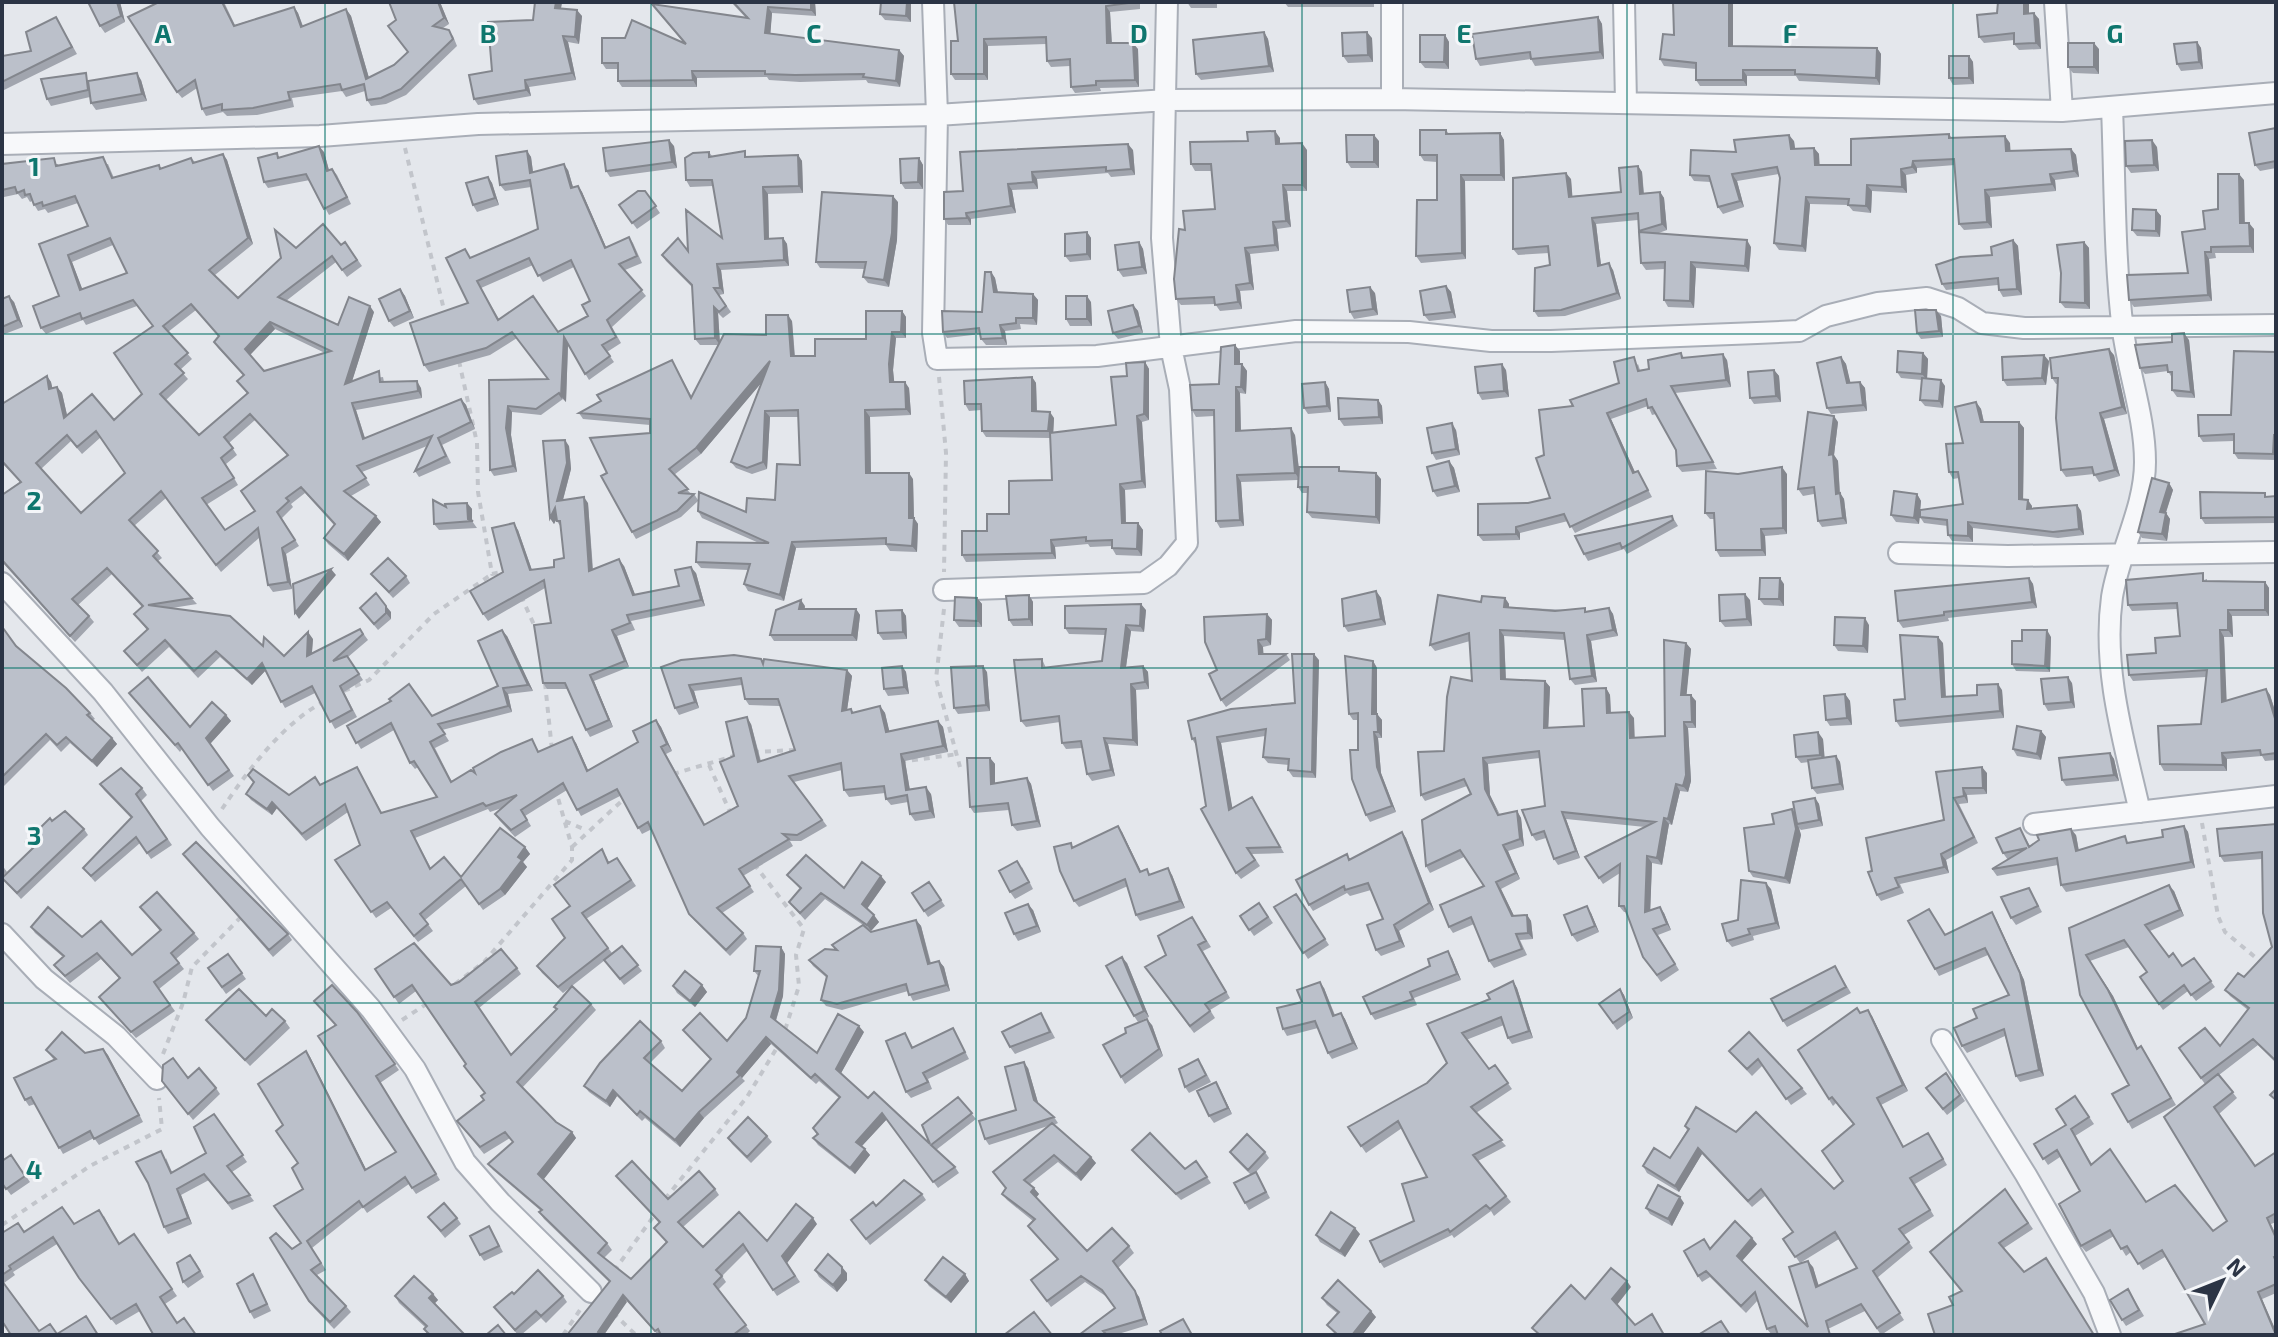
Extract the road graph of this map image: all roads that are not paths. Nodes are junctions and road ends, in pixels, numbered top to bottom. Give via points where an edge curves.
1 (933, 2) edge
2 (1167, 2) edge
3 (1392, 2) edge
4 (1624, 2) edge
5 (2055, 2) edge
6 (2276, 93) edge
7 (1392, 99) junction
8 (1167, 100) junction
9 (1626, 103) junction
10 (2112, 107) junction
11 (2062, 111) junction
12 (937, 115) junction
13 (2, 144) edge
14 (2276, 325) edge
15 (2123, 329) junction
16 (1171, 347) junction
17 (2276, 552) edge
18 (1899, 553) dead end
19 (2120, 554) junction
20 (2, 583) edge
21 (944, 590) road end
22 (2276, 796) edge
23 (2140, 812) junction
24 (2034, 824) dead end
25 (2, 934) edge
26 (1942, 1040) dead end
27 (157, 1079) dead end
28 (591, 1292) road end
29 (2110, 1335) edge

1 - 12 street
2 - 8 street
3 - 7 street
4 - 9 street
5 - 11 street
6 - 10 street
7 - 8 street
7 - 9 street
8 - 12 street
8 - 16 street via 1162,238
9 - 11 street
10 - 11 street
10 - 15 street
12 - 13 street via 478,124 320,136
12 - 16 street via 937,359 1097,356
14 - 15 street
15 - 16 street via 1982,323 1927,298 1826,316 1799,331 1491,341 1409,332 1296,331
15 - 19 street via 2145,466
16 - 21 street via 1180,389 1187,543 1168,566 1144,583
17 - 19 street
18 - 19 street
19 - 23 street via 2109,647
20 - 28 street via 103,692 210,827 351,985 415,1069 465,1162
22 - 23 street
23 - 24 street
25 - 27 street via 44,979 116,1036
26 - 29 street via 2094,1293

